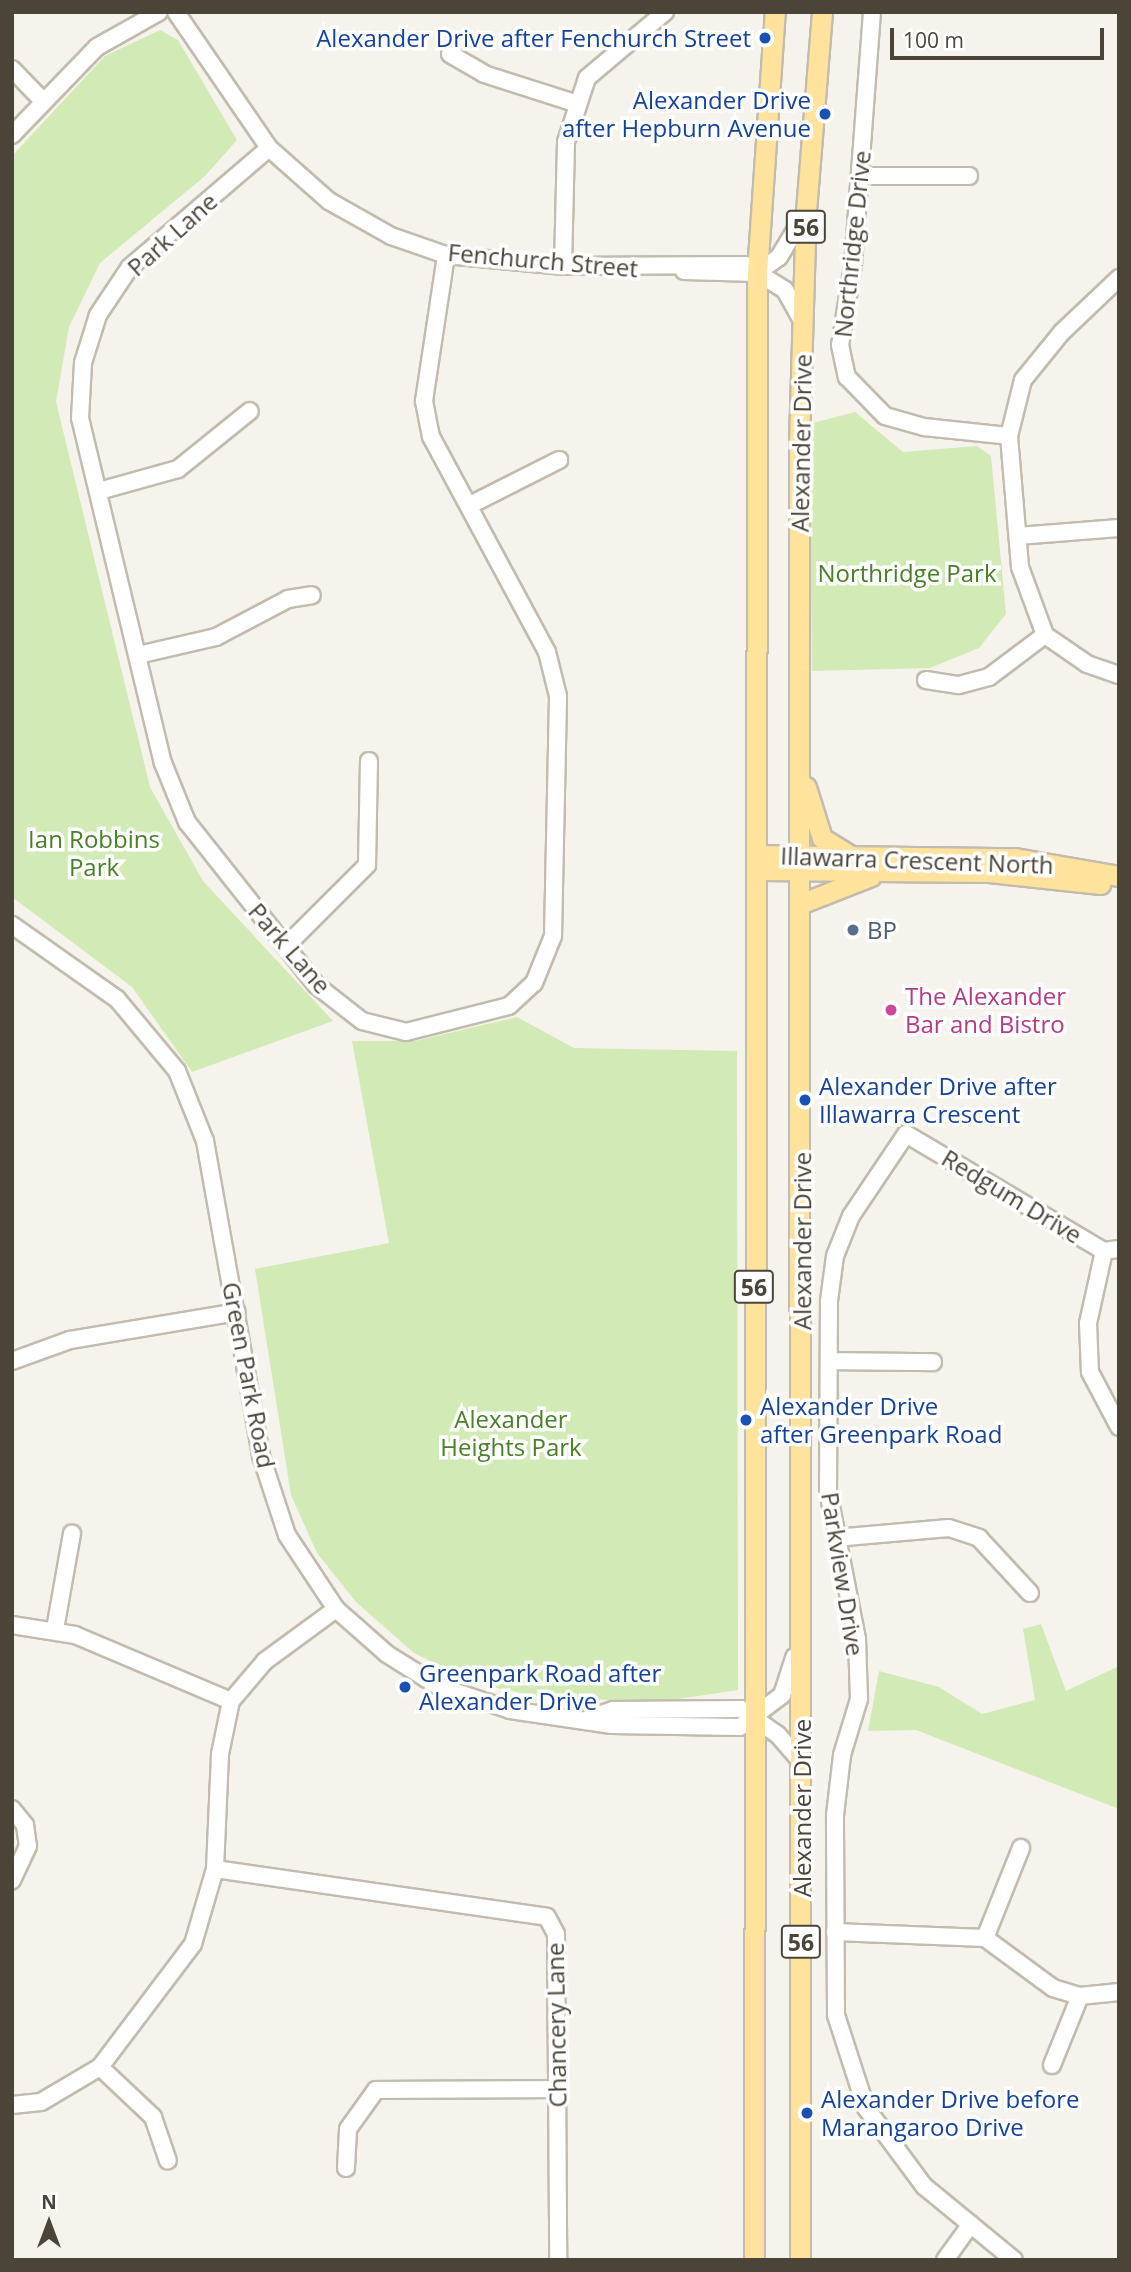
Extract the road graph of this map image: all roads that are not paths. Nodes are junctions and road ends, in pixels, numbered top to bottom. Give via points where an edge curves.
1 (159, 12) edge
2 (176, 12) edge
3 (775, 12) edge
4 (822, 12) edge
5 (872, 12) edge
6 (659, 14) edge
7 (450, 54) dead end
8 (12, 69) edge
9 (43, 101) junction
10 (578, 104) junction
11 (12, 135) edge
12 (269, 148) junction
13 (860, 176) junction
14 (969, 176) dead end
15 (806, 211) junction
16 (446, 254) junction
17 (563, 266) junction
18 (757, 273) junction
19 (1119, 279) edge
20 (803, 324) junction
21 (250, 411) dead end
22 (1010, 436) junction
23 (559, 460) dead end
24 (99, 491) junction
25 (470, 505) junction
26 (1119, 528) edge
27 (1018, 536) junction
28 (312, 595) dead end
29 (1045, 635) junction
30 (138, 655) junction
31 (1119, 676) edge
32 (926, 680) dead end
33 (369, 761) dead end
34 (800, 766) junction
35 (852, 855) junction
36 (800, 862) junction
37 (757, 863) junction
38 (896, 872) junction
39 (1119, 876) edge
40 (1119, 887) edge
41 (800, 904) junction
42 (12, 925) edge
43 (288, 944) junction
44 (906, 1133) joint
45 (1111, 1250) edge
46 (237, 1312) junction
47 (12, 1361) edge
48 (830, 1362) junction
49 (933, 1362) dead end
50 (1119, 1427) edge
51 (72, 1534) dead end
52 (835, 1538) junction
53 (1030, 1593) dead end
54 (336, 1609) junction
55 (803, 1624) junction
56 (12, 1625) edge
57 (55, 1629) junction
58 (231, 1701) junction
59 (751, 1718) junction
60 (802, 1763) junction
61 (12, 1809) edge
62 (1021, 1848) dead end
63 (215, 1869) junction
64 (12, 1880) edge
65 (835, 1932) junction
66 (985, 1938) junction
67 (1119, 1992) edge
68 (1080, 1996) junction
69 (1052, 2066) dead end
70 (100, 2067) junction
71 (558, 2089) junction
72 (12, 2105) edge
73 (168, 2161) dead end
74 (346, 2168) dead end
75 (971, 2224) junction
76 (558, 2260) edge
77 (754, 2260) edge
78 (800, 2260) edge
79 (945, 2260) edge
80 (1014, 2260) edge

1 - 9 street via 97,47
2 - 12 street, Fenchurch Street
3 - 18 main road, Alexander Drive / 56
4 - 15 main road, Alexander Drive / 56
5 - 13 street, Northridge Drive
6 - 10 street via 587,78
7 - 10 street via 484,74
8 - 9 street
9 - 11 street
10 - 17 street via 566,142
12 - 16 street, Fenchurch Street via 329,201 391,236
12 - 24 street, Park Lane via 130,267 99,315 83,363 80,418
13 - 14 street
13 - 22 street, Northridge Drive via 840,345 847,377 885,415 924,427
15 - 18 street via 779,257
15 - 20 main road, Alexander Drive / 56
16 - 17 street, Fenchurch Street
16 - 25 street, Park Lane via 424,401 431,437
17 - 18 street, Fenchurch Street via 678,270 745,265
18 - 20 street, Fenchurch Street via 785,290
18 - 37 main road, Alexander Drive / 56
19 - 22 street via 1062,332 1023,380
20 - 34 main road, Alexander Drive / 56
21 - 24 street via 178,469
22 - 27 street
23 - 25 street
24 - 30 street, Park Lane
25 - 43 street, Park Lane via 547,652 558,696 553,936 547,958 534,983 509,1006 406,1032 362,1021 316,985
26 - 27 street
27 - 29 street via 1020,567
28 - 30 street via 288,599 216,637
29 - 31 street via 1087,664
29 - 32 street via 989,677 959,685
30 - 43 street, Park Lane via 163,763 187,821
33 - 43 street via 368,864
34 - 35 main road via 822,838
34 - 36 main road, Alexander Drive / 56
35 - 36 main road, Illawarra Crescent North
35 - 39 main road, Illawarra Crescent North via 1015,858
36 - 37 main road, Illawarra Crescent North
36 - 38 main road, Illawarra Crescent North
36 - 41 main road, Alexander Drive / 56
37 - 59 main road, Alexander Drive / 56
38 - 40 main road, Illawarra Crescent North via 989,872
38 - 41 main road
41 - 55 main road, Alexander Drive / 56
42 - 46 street, Green Park Road via 117,999 177,1071 205,1141
44 - 45 street, Redgum Drive
44 - 48 street, Parkview Drive via 850,1216 835,1256
45 - 50 street via 1088,1323 1090,1372
46 - 47 street via 70,1340
46 - 54 street, Green Park Road via 261,1456 287,1535
48 - 49 street
48 - 52 street, Parkview Drive via 828,1491
51 - 57 street
52 - 53 street via 950,1528 979,1538
52 - 65 street, Parkview Drive via 857,1639 859,1699 842,1755 835,1815
54 - 58 street via 265,1661
54 - 59 street, Green Park Road via 387,1654 438,1686 510,1710 740,1727
55 - 59 street, Green Park Road via 782,1695
55 - 60 main road, Alexander Drive / 56
56 - 57 street
57 - 58 street
58 - 63 street via 220,1754
59 - 60 street via 778,1735
59 - 77 main road, Alexander Drive / 56
60 - 78 main road, Alexander Drive / 56
61 - 64 street via 25,1825 28,1846
62 - 66 street
63 - 70 street via 193,1944
63 - 71 street, Chancery Lane via 547,1917 556,1934
65 - 66 street
65 - 75 street, Parkview Drive via 836,2015 866,2108 924,2186
66 - 68 street via 1053,1988
67 - 68 street
68 - 69 street
70 - 72 street via 41,2102
70 - 73 street via 153,2118
71 - 74 street via 376,2090 348,2129
71 - 76 street, Chancery Lane
75 - 79 street
75 - 80 street, Parkview Drive

